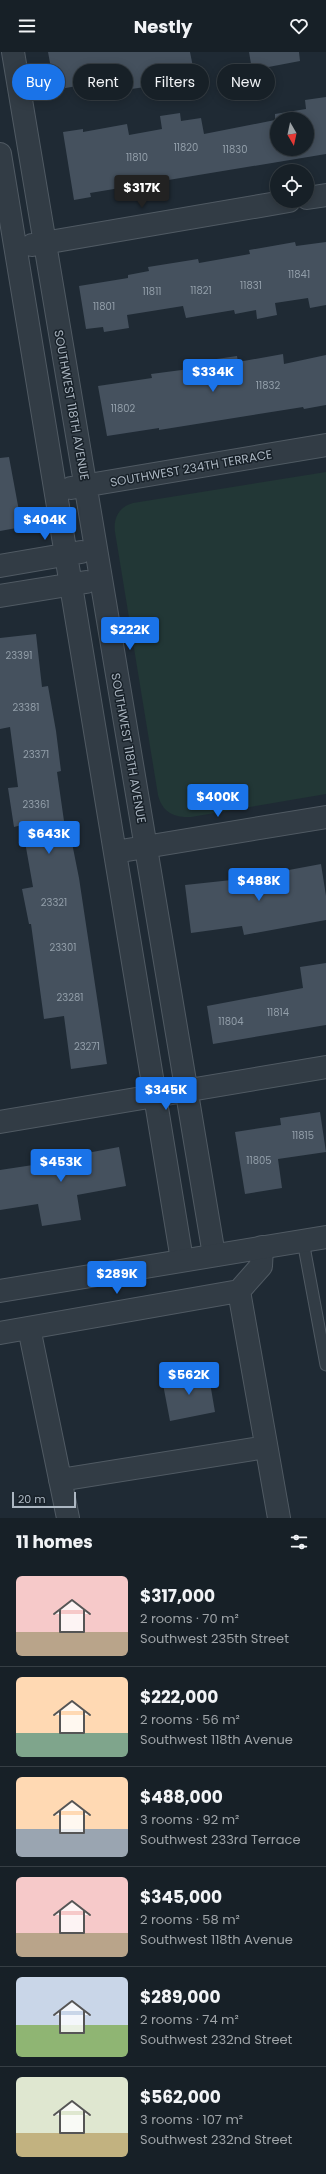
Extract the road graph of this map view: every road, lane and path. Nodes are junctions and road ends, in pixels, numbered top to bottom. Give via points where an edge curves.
1 (14, 52) edge
2 (0, 154) edge
3 (326, 195) edge
4 (314, 197) edge
5 (270, 204) edge
6 (45, 243) junction
7 (8, 249) edge
8 (326, 445) edge
9 (86, 486) junction
10 (56, 491) junction
11 (96, 549) junction
12 (66, 554) junction
13 (0, 566) edge
14 (101, 580) junction
15 (71, 585) junction
16 (0, 596) edge
17 (326, 817) edge
18 (146, 847) junction
19 (115, 852) junction
20 (326, 1067) edge
21 (186, 1090) junction
22 (155, 1095) junction
23 (0, 1122) edge
24 (326, 1237) edge
25 (303, 1241) junction
26 (262, 1247) junction
27 (214, 1255) junction
28 (182, 1260) junction
29 (0, 1290) edge
30 (239, 1291) junction
31 (29, 1328) junction
32 (0, 1333) edge
33 (326, 1365) edge
34 (266, 1447) junction
35 (60, 1480) junction
36 (68, 1518) edge
37 (279, 1518) edge

1 - 6 street, SOUTHWEST 118TH AVENUE
2 - 7 street
3 - 4 street
5 - 6 street
6 - 7 street
6 - 9 street, SOUTHWEST 118TH AVENUE
7 - 10 street
8 - 9 street, SOUTHWEST 234TH TERRACE
9 - 10 street, SOUTHWEST 234TH TERRACE
9 - 11 street, SOUTHWEST 118TH AVENUE
10 - 12 street
11 - 12 street
11 - 14 street, SOUTHWEST 118TH AVENUE
12 - 13 street
12 - 15 street
14 - 15 street
14 - 18 street, SOUTHWEST 118TH AVENUE
15 - 16 street
15 - 19 street
17 - 18 street
18 - 19 street
18 - 21 street, SOUTHWEST 118TH AVENUE
19 - 22 street
20 - 21 street
21 - 22 street
21 - 27 street, SOUTHWEST 118TH AVENUE
22 - 23 street
22 - 28 street
24 - 25 street
25 - 26 street
25 - 33 lane
26 - 27 street
26 - 30 street via 261,1266
27 - 28 street
28 - 29 street
30 - 31 street
30 - 34 street
31 - 32 street
31 - 35 street
34 - 35 street
34 - 37 street
35 - 36 street

